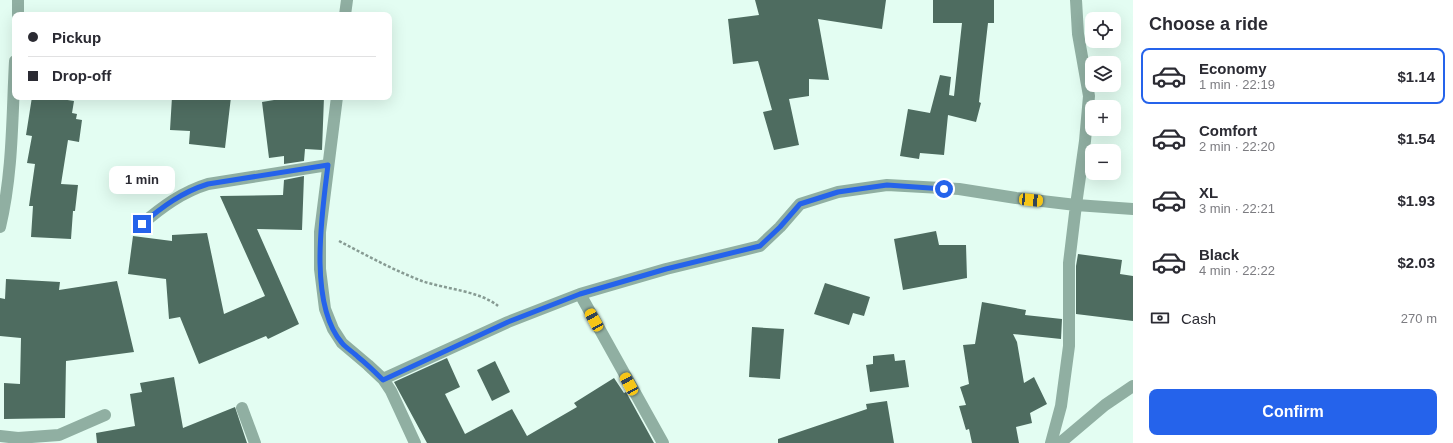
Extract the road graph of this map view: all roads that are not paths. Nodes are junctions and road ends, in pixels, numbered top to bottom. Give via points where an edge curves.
1 (18, 0) edge
2 (347, 0) edge
3 (1076, 0) edge
4 (18, 12) edge
5 (345, 12) edge
6 (13, 100) edge
7 (338, 100) edge
8 (328, 165) junction
9 (1076, 205) junction
10 (1133, 209) edge
11 (142, 224) dead end
12 (0, 227) edge
13 (580, 294) junction
14 (383, 380) junction
15 (1133, 386) edge
16 (242, 408) dead end
17 (105, 415) dead end
18 (0, 436) edge
19 (255, 443) edge
20 (415, 443) edge
21 (663, 443) edge
22 (1051, 443) edge
23 (1060, 443) edge

1 - 4 street
2 - 5 street
3 - 9 street via 1078,34 1089,96
6 - 12 street via 10,164
7 - 8 street
8 - 11 street via 199,187 174,199
8 - 14 street via 320,232 320,269 325,309 342,344
9 - 10 street
9 - 13 street via 958,189 887,185 838,192 800,204 760,246
9 - 22 street via 1069,263 1069,346 1061,406
13 - 14 street via 508,322
13 - 21 street
14 - 20 street
15 - 23 street via 1105,405
16 - 19 street
17 - 18 street via 58,435 18,438

